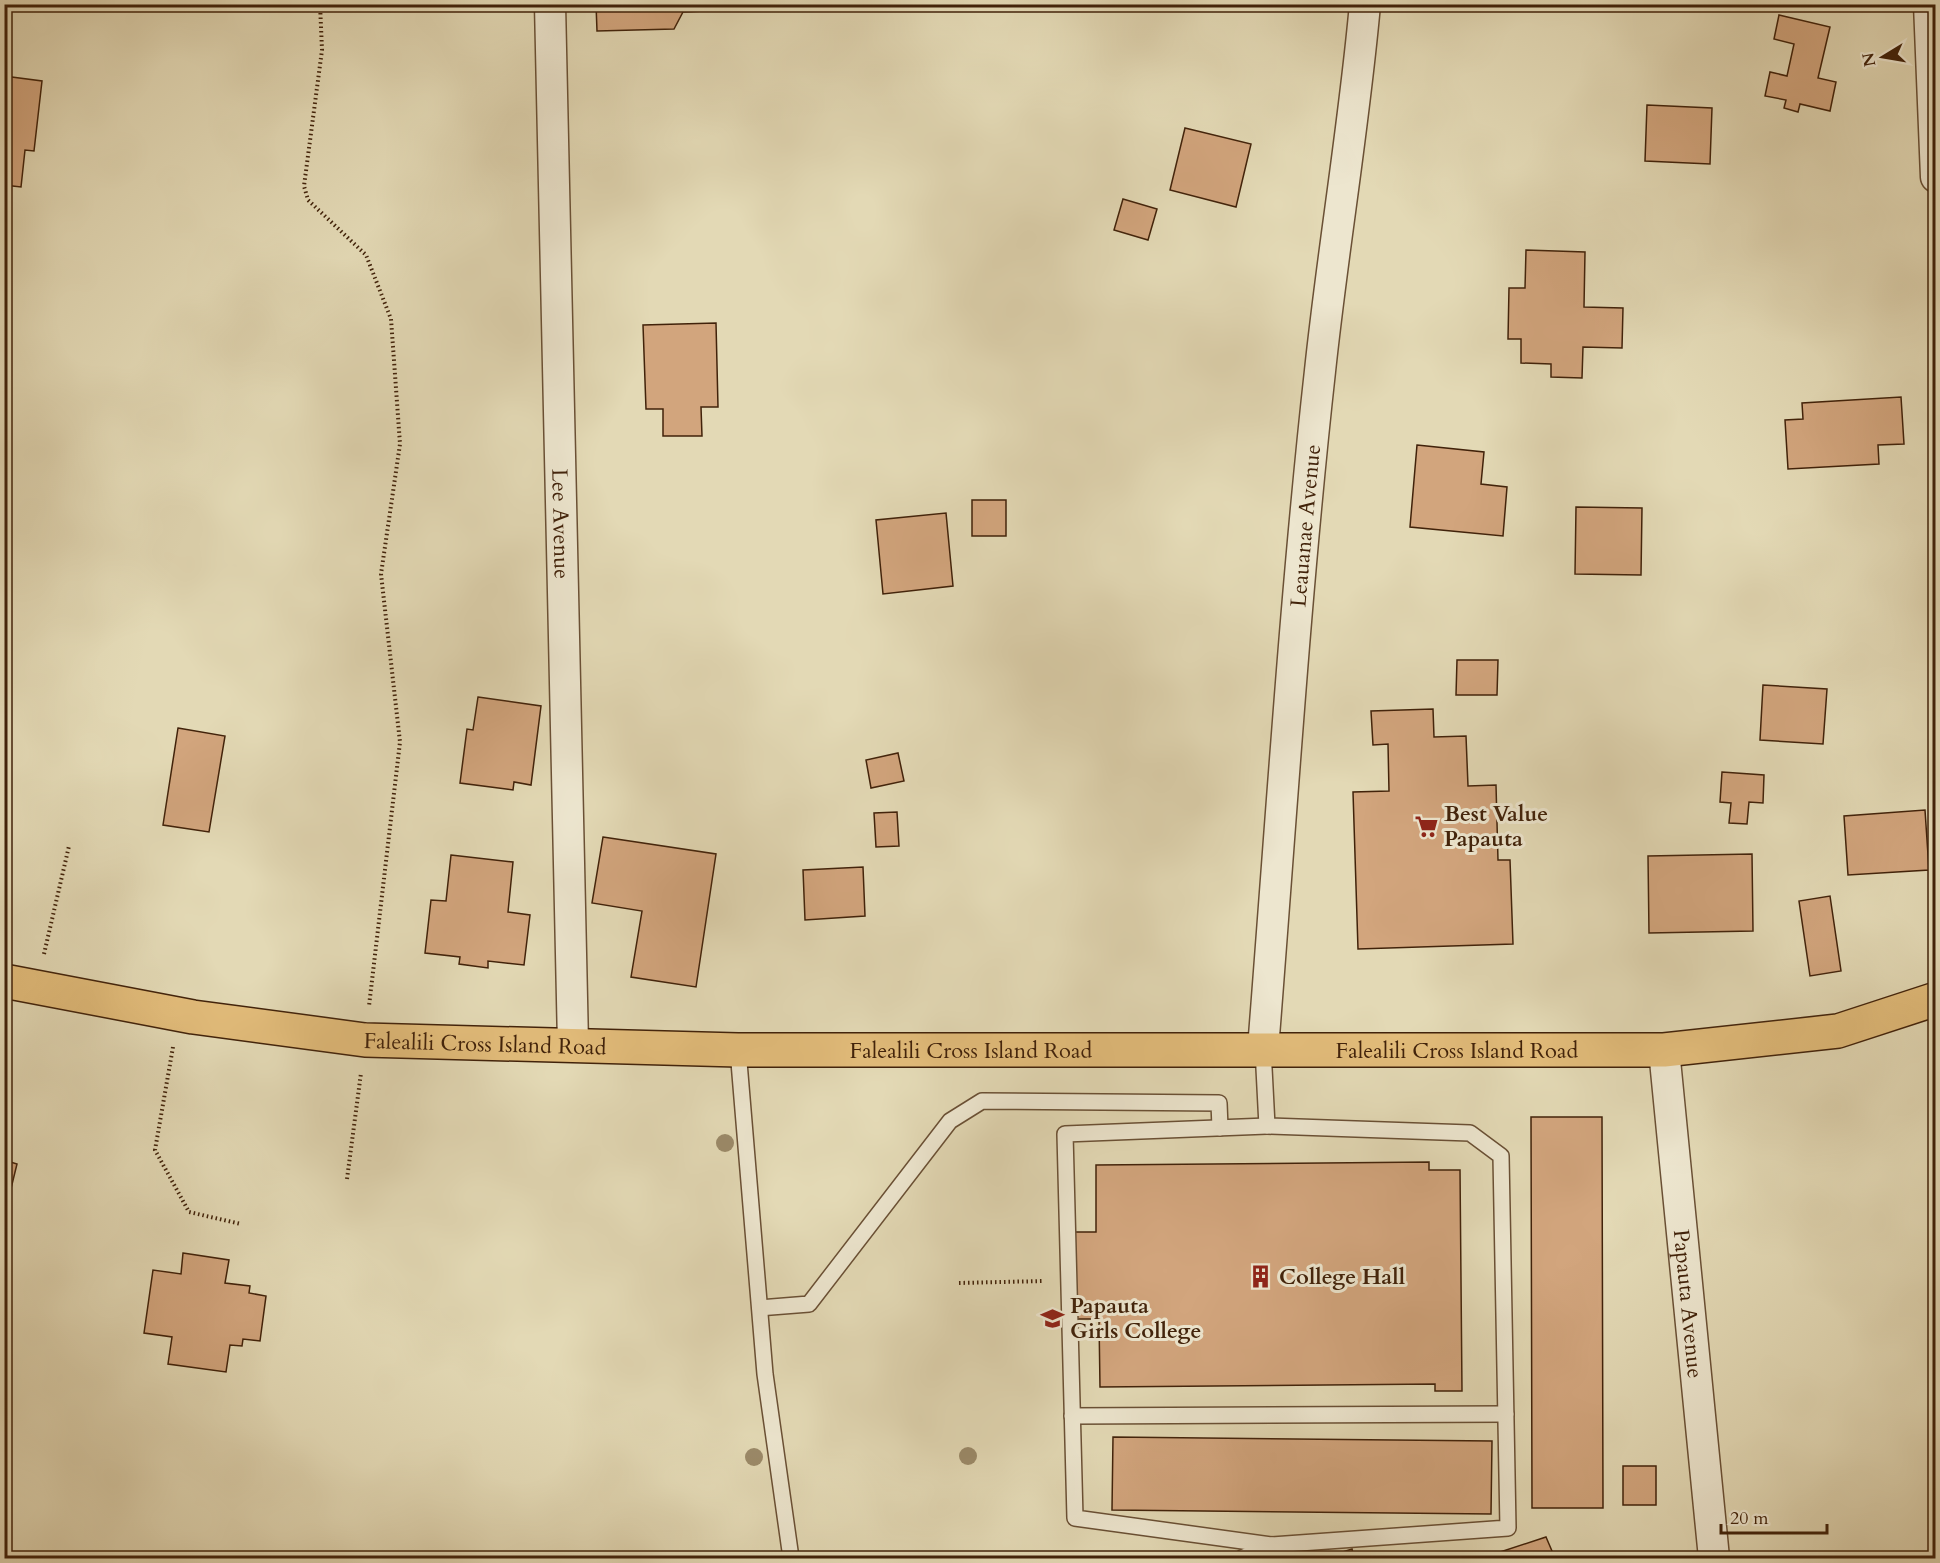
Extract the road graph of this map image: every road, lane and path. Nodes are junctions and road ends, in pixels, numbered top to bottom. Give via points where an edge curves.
1 (320, 4) edge
2 (550, 4) edge
3 (1365, 4) edge
4 (1929, 4) edge
5 (1935, 177) edge
6 (69, 846) dead end
7 (4, 981) edge
8 (39, 988) junction
9 (1935, 999) edge
10 (179, 1014) junction
11 (364, 1040) junction
12 (573, 1044) junction
13 (1263, 1049) junction
14 (738, 1050) junction
15 (1664, 1050) junction
16 (1267, 1126) junction
17 (1220, 1128) junction
18 (347, 1179) dead end
19 (242, 1224) dead end
20 (1069, 1281) junction
21 (959, 1283) dead end
22 (760, 1308) junction
23 (1506, 1414) junction
24 (1072, 1416) junction
25 (1272, 1545) junction
26 (791, 1558) edge
27 (1242, 1558) edge
28 (1714, 1558) edge

1 - 11 path via 322,50 304,186 308,200 366,255 391,319 400,444 381,574 400,742
2 - 12 street, Lee Avenue
3 - 13 street, Leauanae Avenue via 1358,90 1320,369
4 - 5 street
6 - 8 path via 47,935
7 - 8 main road, Falealili Cross Island Road
8 - 10 main road, Falealili Cross Island Road
9 - 15 main road, Falealili Cross Island Road via 1838,1031
10 - 11 main road, Falealili Cross Island Road
10 - 19 path via 155,1150 189,1212
11 - 12 main road, Falealili Cross Island Road
11 - 18 path
12 - 14 main road, Falealili Cross Island Road
13 - 14 main road, Falealili Cross Island Road
13 - 15 main road, Falealili Cross Island Road
13 - 16 lane
14 - 22 lane
15 - 28 street, Papauta Avenue
16 - 17 lane
16 - 23 lane via 1470,1133 1502,1156
17 - 20 lane via 1065,1134
17 - 22 lane via 1219,1103 982,1101 950,1121 809,1304
20 - 21 path
20 - 24 lane
22 - 26 lane via 765,1374
23 - 24 lane
23 - 25 lane via 1508,1528
24 - 25 lane via 1075,1518
25 - 27 lane

